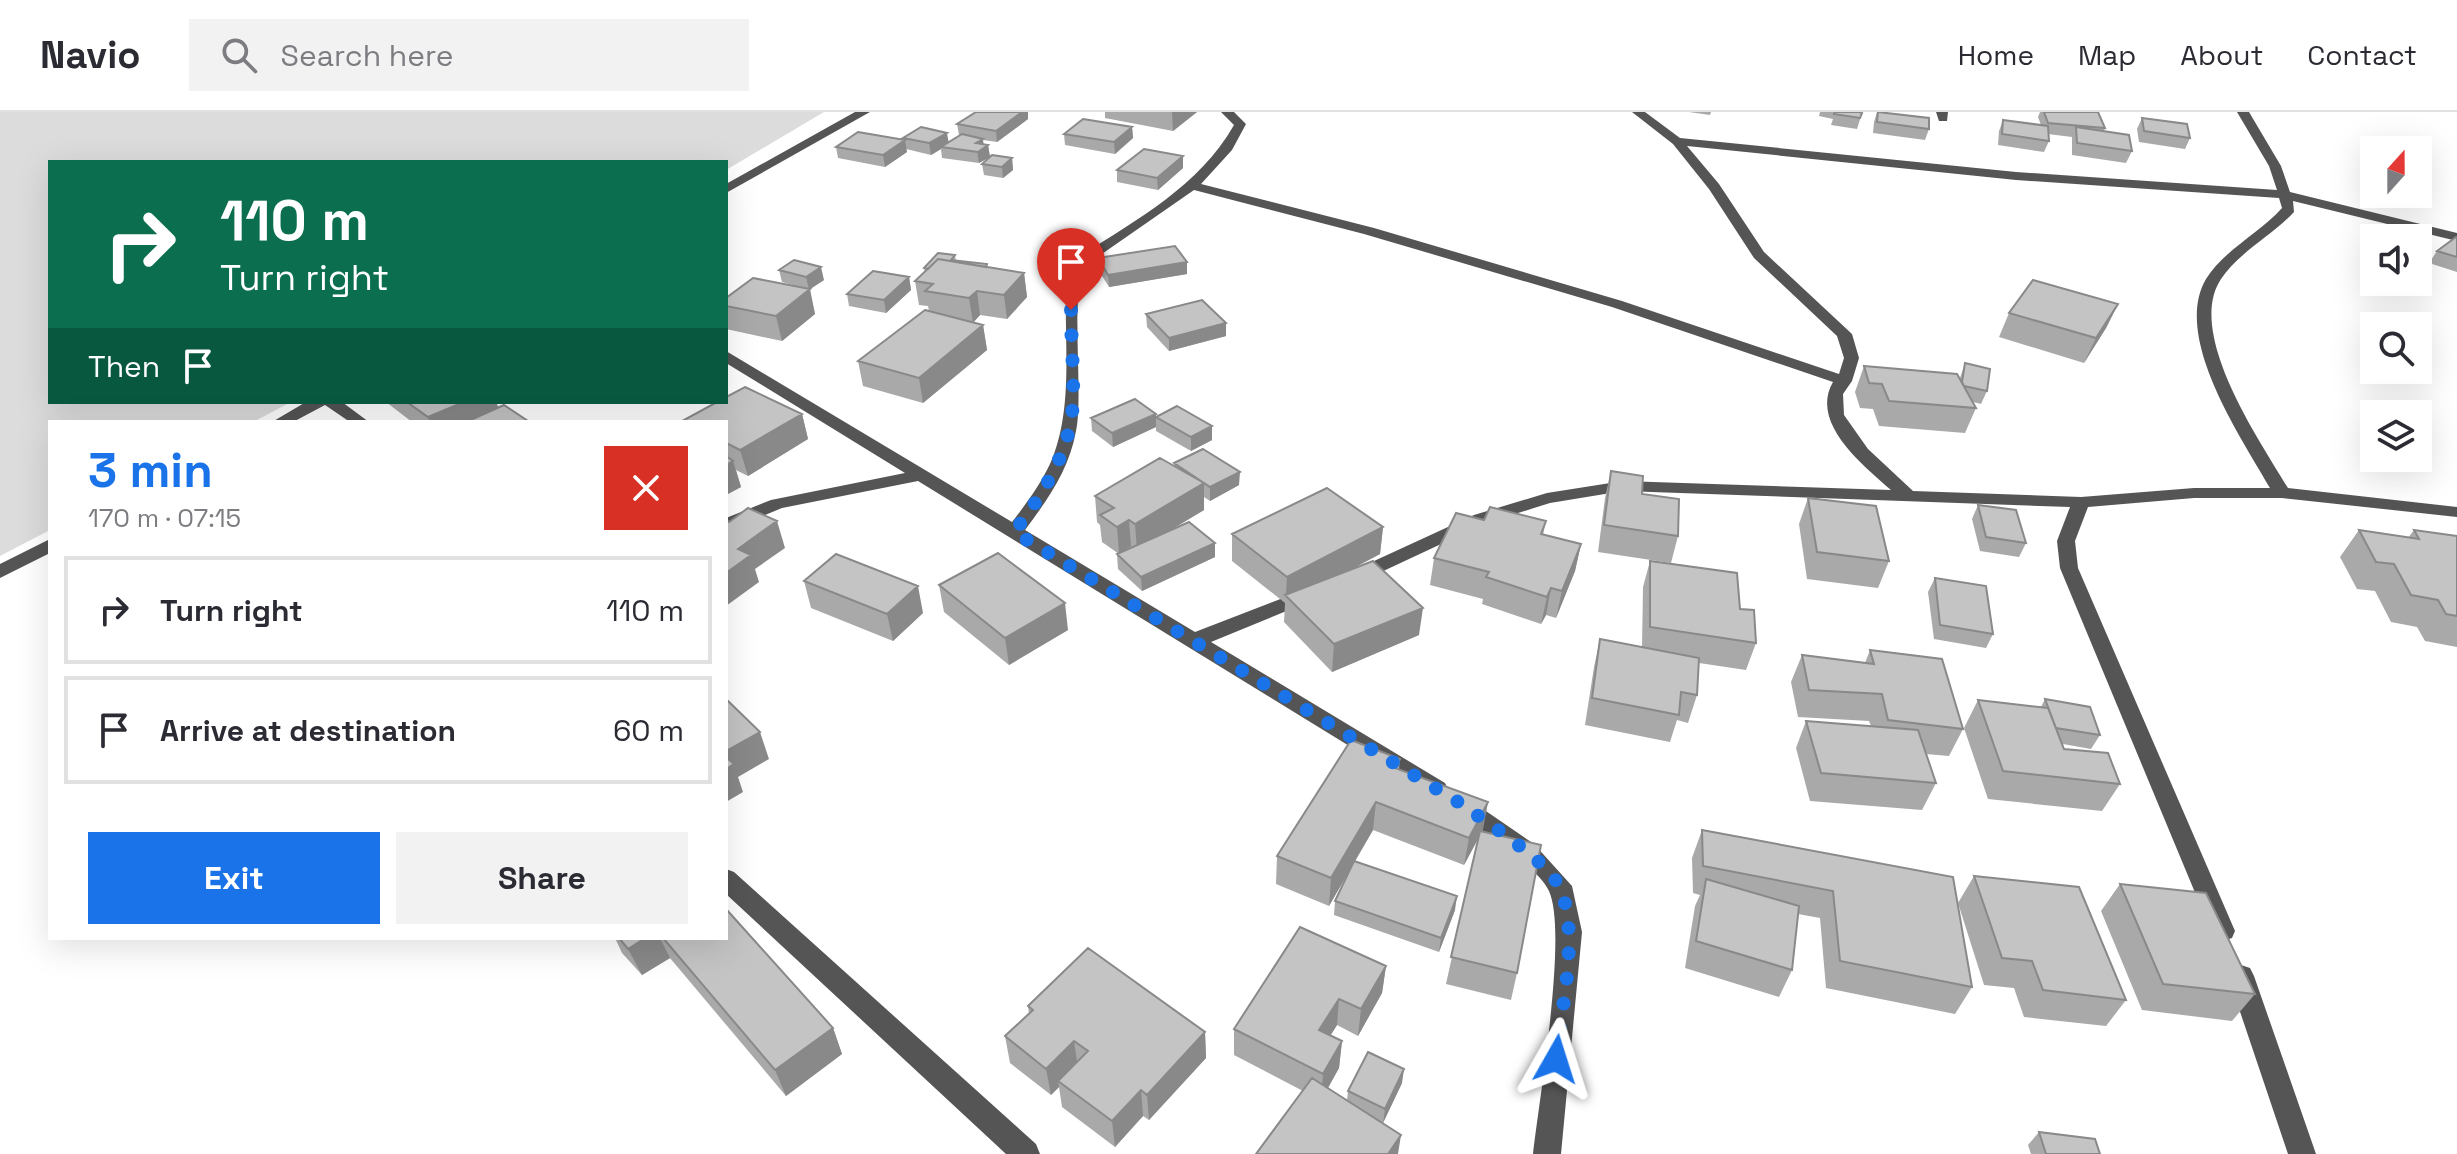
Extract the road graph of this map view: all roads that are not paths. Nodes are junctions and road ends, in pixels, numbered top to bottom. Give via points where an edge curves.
1 (864, 112) edge
2 (1227, 112) edge
3 (1638, 112) edge
4 (2243, 112) edge
5 (1245, 118) edge
6 (1677, 141) junction
7 (1193, 186) junction
8 (728, 188) edge
9 (2286, 195) junction
10 (2457, 237) edge
11 (728, 357) edge
12 (1844, 381) junction
13 (315, 404) edge
14 (334, 404) edge
15 (284, 420) edge
16 (358, 420) edge
17 (920, 475) junction
18 (2282, 493) junction
19 (1907, 495) junction
20 (2081, 502) junction
21 (2457, 512) edge
22 (728, 524) edge
23 (1014, 532) junction
24 (48, 546) edge
25 (0, 572) edge
26 (1193, 641) junction
27 (728, 881) edge
28 (1026, 1154) edge
29 (1547, 1154) edge
30 (2302, 1154) edge

1 - 8 street
2 - 5 street
3 - 6 street
4 - 9 street
5 - 7 street
6 - 9 street via 2016,176
6 - 12 street via 1759,255 1844,334 1853,363
7 - 12 street via 1617,304
7 - 23 street via 1081,262 1074,272 1073,404 1063,454
9 - 10 street
9 - 18 street via 2289,209 2211,282 2202,305 2210,351 2229,397
11 - 17 street
12 - 19 street via 1833,400 1837,421
13 - 15 street
14 - 16 street
17 - 22 street via 777,504
17 - 23 street
18 - 20 street
18 - 21 street
19 - 20 street
19 - 26 street via 1623,486 1547,498 1480,519 1375,569
20 - 30 street via 2066,541 2069,568 2249,995
23 - 26 street
24 - 25 street
26 - 29 street via 1463,805 1526,851 1560,886 1570,932
27 - 28 street

